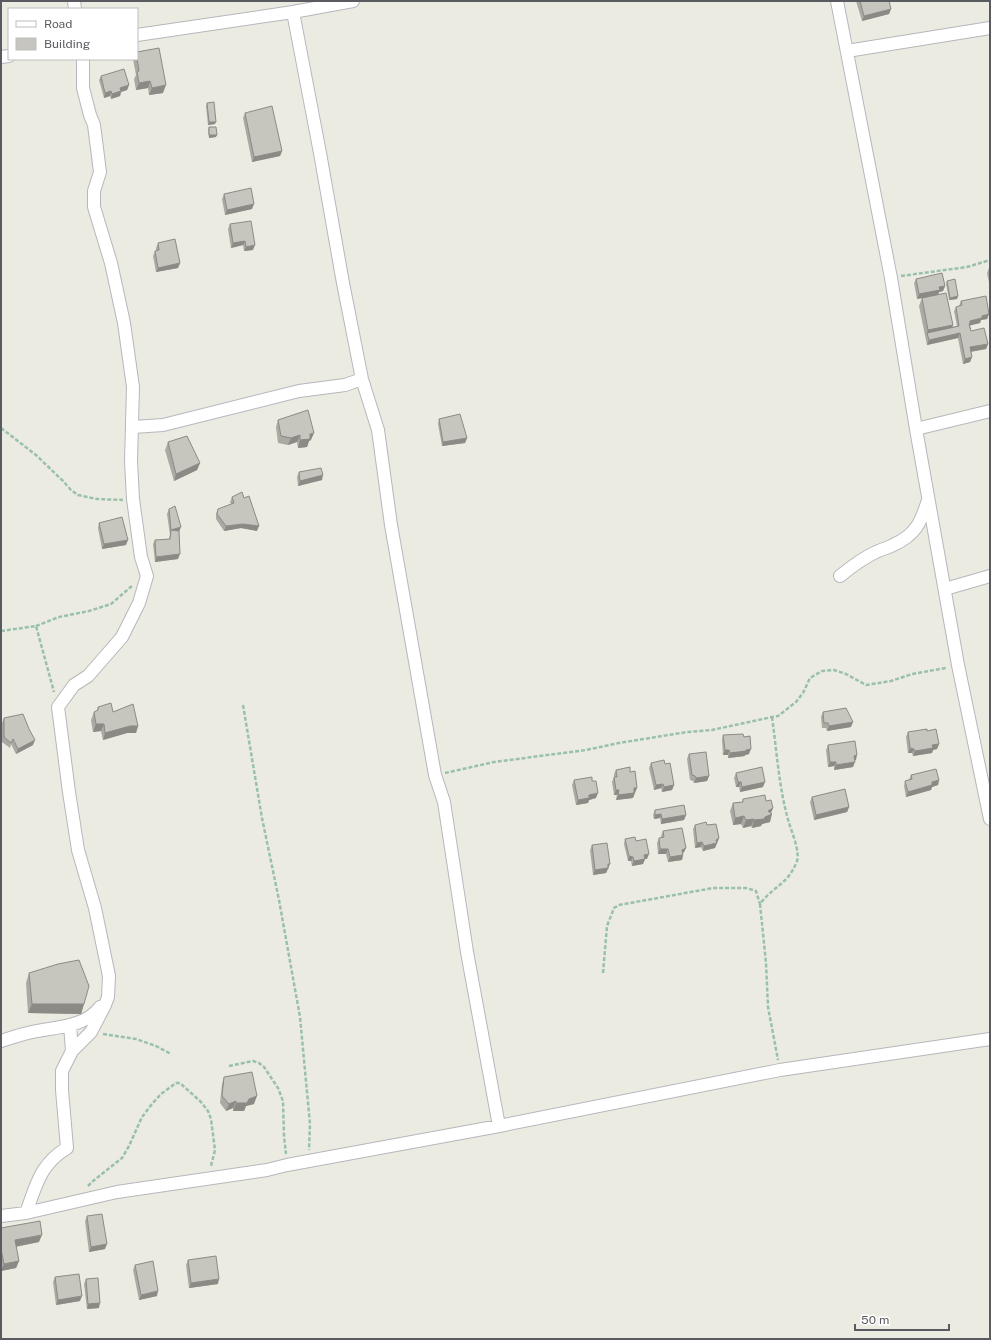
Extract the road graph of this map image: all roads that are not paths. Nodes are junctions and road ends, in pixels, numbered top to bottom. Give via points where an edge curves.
1 (353, 1) edge
2 (837, 1) edge
3 (293, 12) junction
4 (990, 28) edge
5 (138, 36) edge
6 (846, 51) junction
7 (83, 60) edge
8 (362, 379) junction
9 (990, 411) edge
10 (133, 428) junction
11 (916, 429) junction
12 (929, 497) junction
13 (840, 576) dead end
14 (990, 576) edge
15 (945, 589) junction
16 (990, 819) edge
17 (108, 997) junction
18 (70, 1025) junction
19 (990, 1039) edge
20 (1, 1041) edge
21 (72, 1051) junction
22 (499, 1126) junction
23 (26, 1213) junction
24 (1, 1216) edge

1 - 3 street
2 - 6 street
3 - 5 street
3 - 8 street
4 - 6 street
6 - 11 street via 891,278
7 - 10 street via 83,88 94,125 100,172 94,191 94,207 111,263 124,323 133,387
8 - 10 street via 345,385 299,391 162,425
8 - 22 street via 378,430 391,525 435,775 444,802
9 - 11 street
10 - 17 street via 133,499 141,557 147,576 141,598 122,637 88,676 74,685 58,707 78,850 95,908 108,976
11 - 12 street
12 - 13 street via 918,527 902,541 875,552
12 - 15 street
14 - 15 street
15 - 16 street
17 - 18 street via 95,1014
17 - 21 street via 91,1032
18 - 20 street
18 - 21 street
19 - 22 street via 780,1070
21 - 23 street via 62,1071 67,1148 57,1154 42,1171
22 - 23 street via 267,1170 117,1192
23 - 24 street

